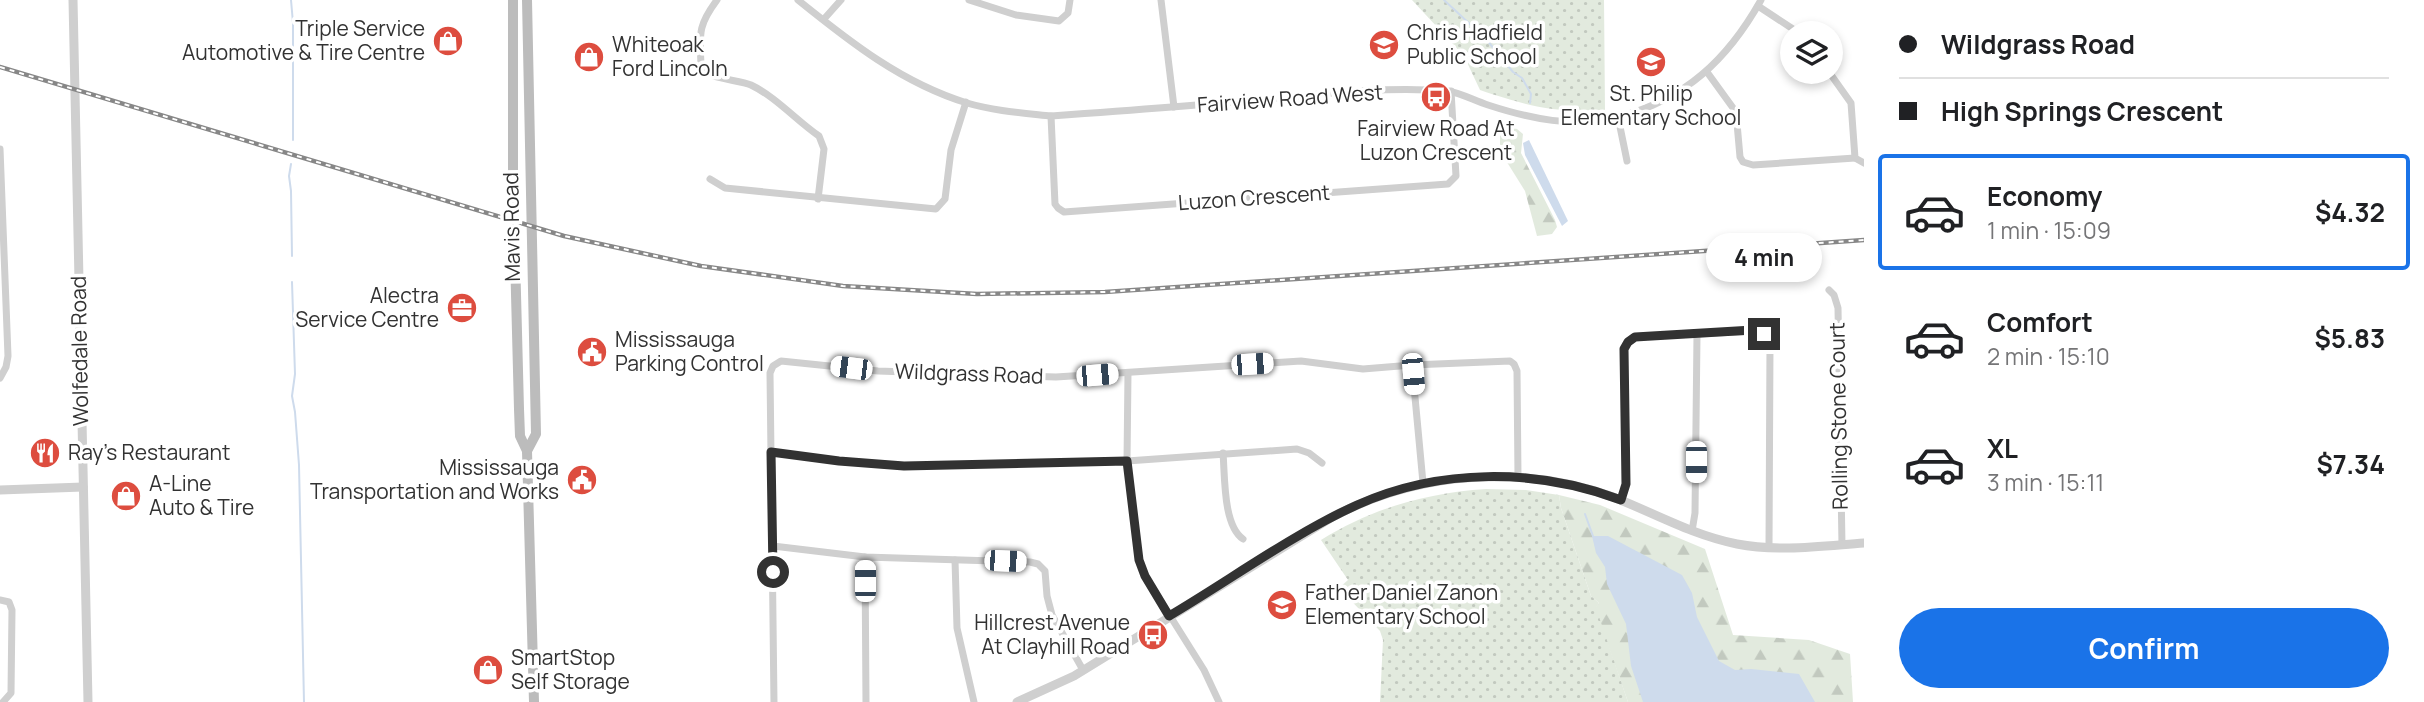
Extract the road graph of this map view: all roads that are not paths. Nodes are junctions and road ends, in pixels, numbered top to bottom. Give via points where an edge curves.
1 (73, 0) edge
2 (513, 0) edge
3 (527, 0) edge
4 (717, 0) edge
5 (798, 0) edge
6 (841, 0) edge
7 (968, 0) edge
8 (1070, 0) edge
9 (1161, 0) edge
10 (1759, 3) edge
11 (824, 19) junction
12 (1783, 21) edge
13 (1707, 72) junction
14 (1838, 84) edge
15 (1451, 92) junction
16 (966, 102) junction
17 (1174, 107) junction
18 (1052, 116) junction
19 (1618, 117) junction
20 (0, 149) edge
21 (1855, 158) junction
22 (1627, 161) dead end
23 (1864, 163) edge
24 (710, 179) dead end
25 (818, 199) junction
26 (1829, 290) dead end
27 (1697, 335) junction
28 (1412, 365) junction
29 (1128, 373) junction
30 (0, 378) edge
31 (527, 451) junction
32 (771, 452) junction
33 (1223, 453) junction
34 (1127, 461) junction
35 (1322, 463) dead end
36 (1518, 477) junction
37 (1423, 483) junction
38 (83, 487) junction
39 (0, 490) edge
40 (1621, 500) junction
41 (1692, 531) junction
42 (1243, 539) dead end
43 (1864, 543) edge
44 (1842, 545) junction
45 (773, 547) junction
46 (1769, 548) junction
47 (865, 557) junction
48 (955, 560) junction
49 (0, 600) edge
50 (1169, 616) junction
51 (1083, 670) junction
52 (3, 702) edge
53 (88, 702) edge
54 (534, 702) edge
55 (774, 702) edge
56 (866, 702) edge
57 (974, 702) edge
58 (1017, 702) edge
59 (1219, 702) edge

1 - 38 street, Wolfedale Road
2 - 31 main road, Mavis Road via 519,409 520,436
3 - 31 main road, Mavis Road via 536,434
4 - 25 street via 700,30 703,71 752,86 819,136 824,149
5 - 11 street, Fairview Road West
6 - 11 street
7 - 8 street via 1016,15 1059,21 1068,13
9 - 17 street
10 - 12 street
10 - 13 street, Fairview Road West via 1732,45
11 - 16 street, Fairview Road West via 874,59
13 - 19 street, Fairview Road West via 1665,99
13 - 21 street via 1736,112 1743,162
14 - 21 street via 1851,103
15 - 17 street, Fairview Road West via 1344,92
15 - 18 street, Luzon Crescent via 1456,176 1448,184 1064,212 1055,204
15 - 19 street, Fairview Road West via 1535,119 1583,122
16 - 18 street, Fairview Road West
16 - 25 street via 940,207
17 - 18 street, Fairview Road West
19 - 22 street
20 - 30 street via 8,356
21 - 23 street
24 - 25 street via 725,188
26 - 44 street, Rolling Stone Court via 1838,308
27 - 40 street via 1635,337 1625,347 1626,479
27 - 41 street
27 - 46 street via 1753,330 1764,334 1770,343
28 - 29 street, Wildgrass Road via 1363,369 1301,361
28 - 36 street, Wildgrass Road via 1505,360 1514,364
28 - 37 street
29 - 32 street, Wildgrass Road via 1056,377 906,373 781,361 770,373
29 - 34 street
31 - 54 main road, Mavis Road
32 - 34 street via 904,466
32 - 45 street, Wildgrass Road
33 - 34 street
33 - 35 street via 1297,449
33 - 42 street via 1230,521
34 - 50 street via 1139,560
36 - 37 street
36 - 40 street via 1575,486
37 - 50 street via 1340,513
38 - 39 street
38 - 53 street, Wolfedale Road
40 - 41 street
41 - 46 street
43 - 44 street
44 - 46 street
45 - 47 street
45 - 55 street, Wildgrass Road
47 - 48 street
47 - 56 street
48 - 51 street via 1030,562 1045,571 1052,615
48 - 57 street via 957,628
49 - 52 street via 9,602 12,610 11,693
50 - 51 street
50 - 59 street
51 - 58 street

